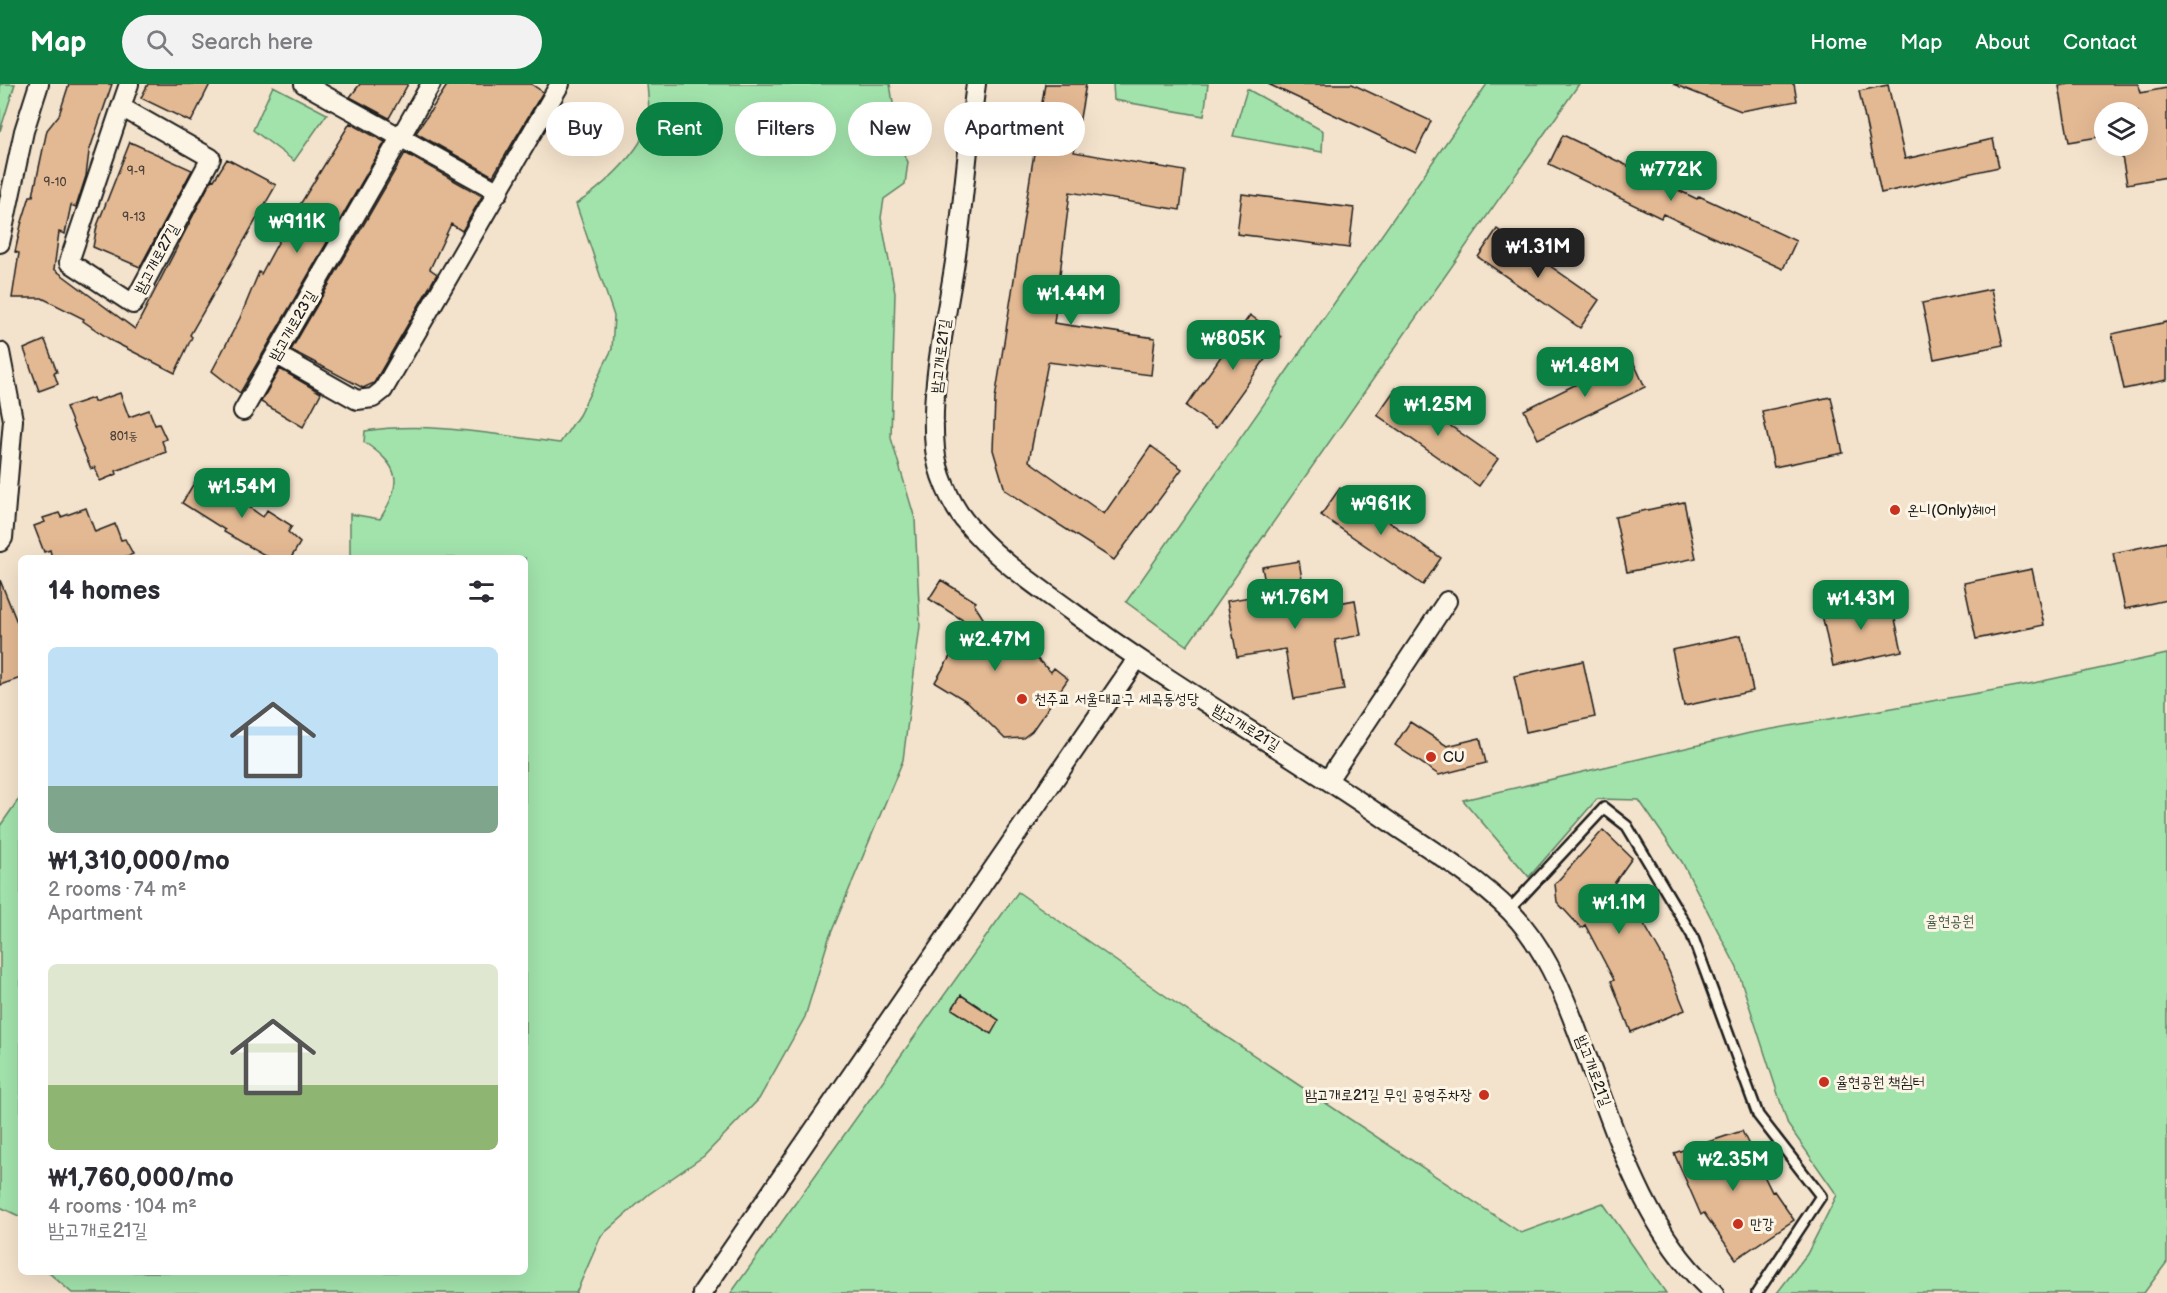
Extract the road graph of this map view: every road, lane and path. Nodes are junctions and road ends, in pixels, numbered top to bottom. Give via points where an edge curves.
1 (39, 84) edge
2 (129, 84) edge
3 (304, 84) edge
4 (431, 84) edge
5 (560, 84) edge
6 (976, 84) edge
7 (121, 107) junction
8 (400, 139) junction
9 (499, 192) junction
10 (0, 243) edge
11 (0, 352) edge
12 (277, 355) junction
13 (243, 411) dead end
14 (0, 542) edge
15 (1447, 601) dead end
16 (1137, 659) junction
17 (1328, 780) junction
18 (1509, 910) junction
19 (702, 1293) edge
20 (1714, 1293) edge
21 (1756, 1293) edge

1 - 10 street via 24,131
2 - 7 street, 밤고개로27길
3 - 8 street
4 - 8 street, 밤고개로23길
5 - 9 street
6 - 16 street, 밤고개로21길 via 956,256 937,370 934,451 947,491 964,520 1005,562
7 - 7 street, 밤고개로27길 via 69,262 133,303 211,158
8 - 9 street
8 - 12 street, 밤고개로23길
9 - 12 street via 383,390 373,398 357,400
11 - 14 street via 13,420
12 - 13 street, 밤고개로23길
15 - 17 street
16 - 17 street, 밤고개로21길
16 - 19 street
17 - 18 street, 밤고개로21길 via 1478,883
18 - 20 street, 밤고개로21길 via 1533,938 1563,991 1635,1178 1666,1240 1696,1278
18 - 21 lane via 1605,808 1627,826 1692,935 1758,1115 1821,1196

